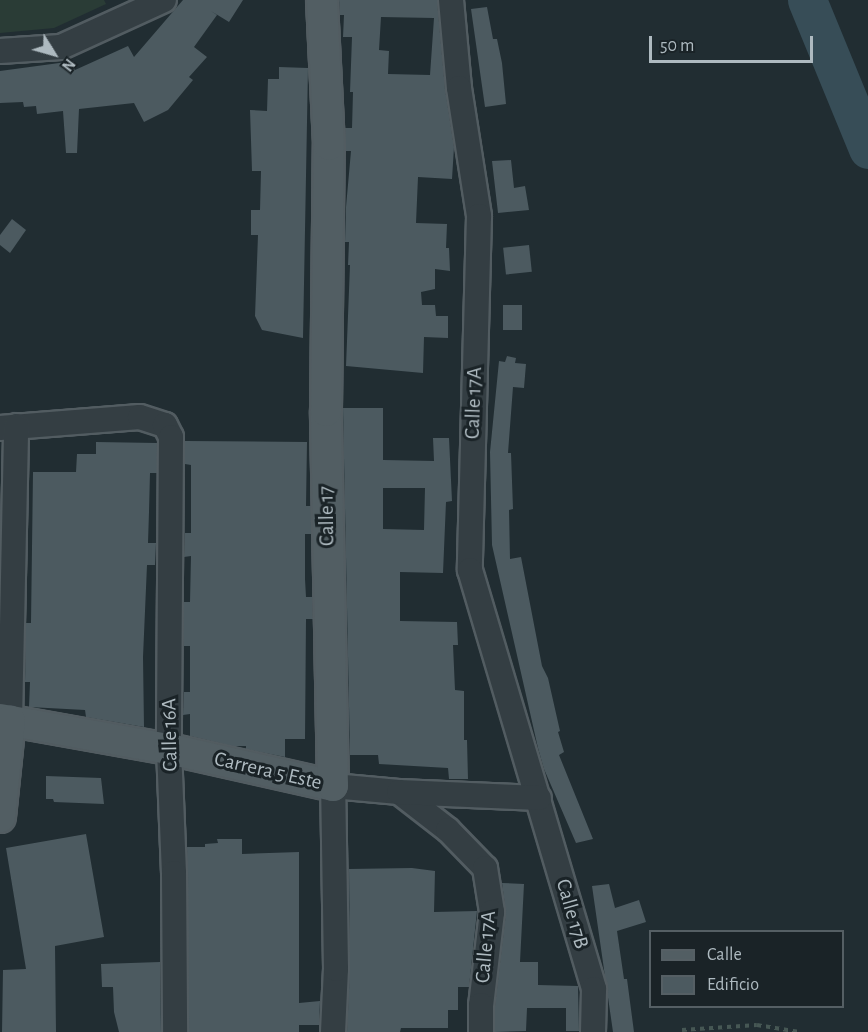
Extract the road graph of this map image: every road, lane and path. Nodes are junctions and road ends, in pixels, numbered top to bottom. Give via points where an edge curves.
1 (164, 0) edge
2 (322, 0) edge
3 (451, 0) edge
4 (0, 51) edge
5 (8, 427) edge
6 (5, 720) edge
7 (169, 749) junction
8 (333, 786) junction
9 (399, 792) junction
10 (539, 798) junction
11 (0, 817) edge
12 (682, 1030) dead end
13 (175, 1032) edge
14 (333, 1032) edge
15 (481, 1032) edge
16 (593, 1032) edge
17 (799, 1032) edge

1 - 4 street via 61,47
2 - 8 main road, Calle 17 via 329,145 326,434
3 - 10 street, Calle 17A via 459,88 479,216 470,570
5 - 6 street
5 - 7 street, Calle 16A via 140,417 165,425 171,437
6 - 7 main road, Carrera 5 Este
6 - 11 main road
7 - 8 main road, Carrera 5 Este
7 - 13 street, Calle 16A
8 - 9 street, Carrera 5 Este
8 - 14 street, Calle 17
9 - 10 street, Carrera 5 Este
9 - 15 street, Calle 17A via 448,830 485,868 492,912
10 - 16 street, Calle 17B via 594,989
12 - 17 path via 757,1025

